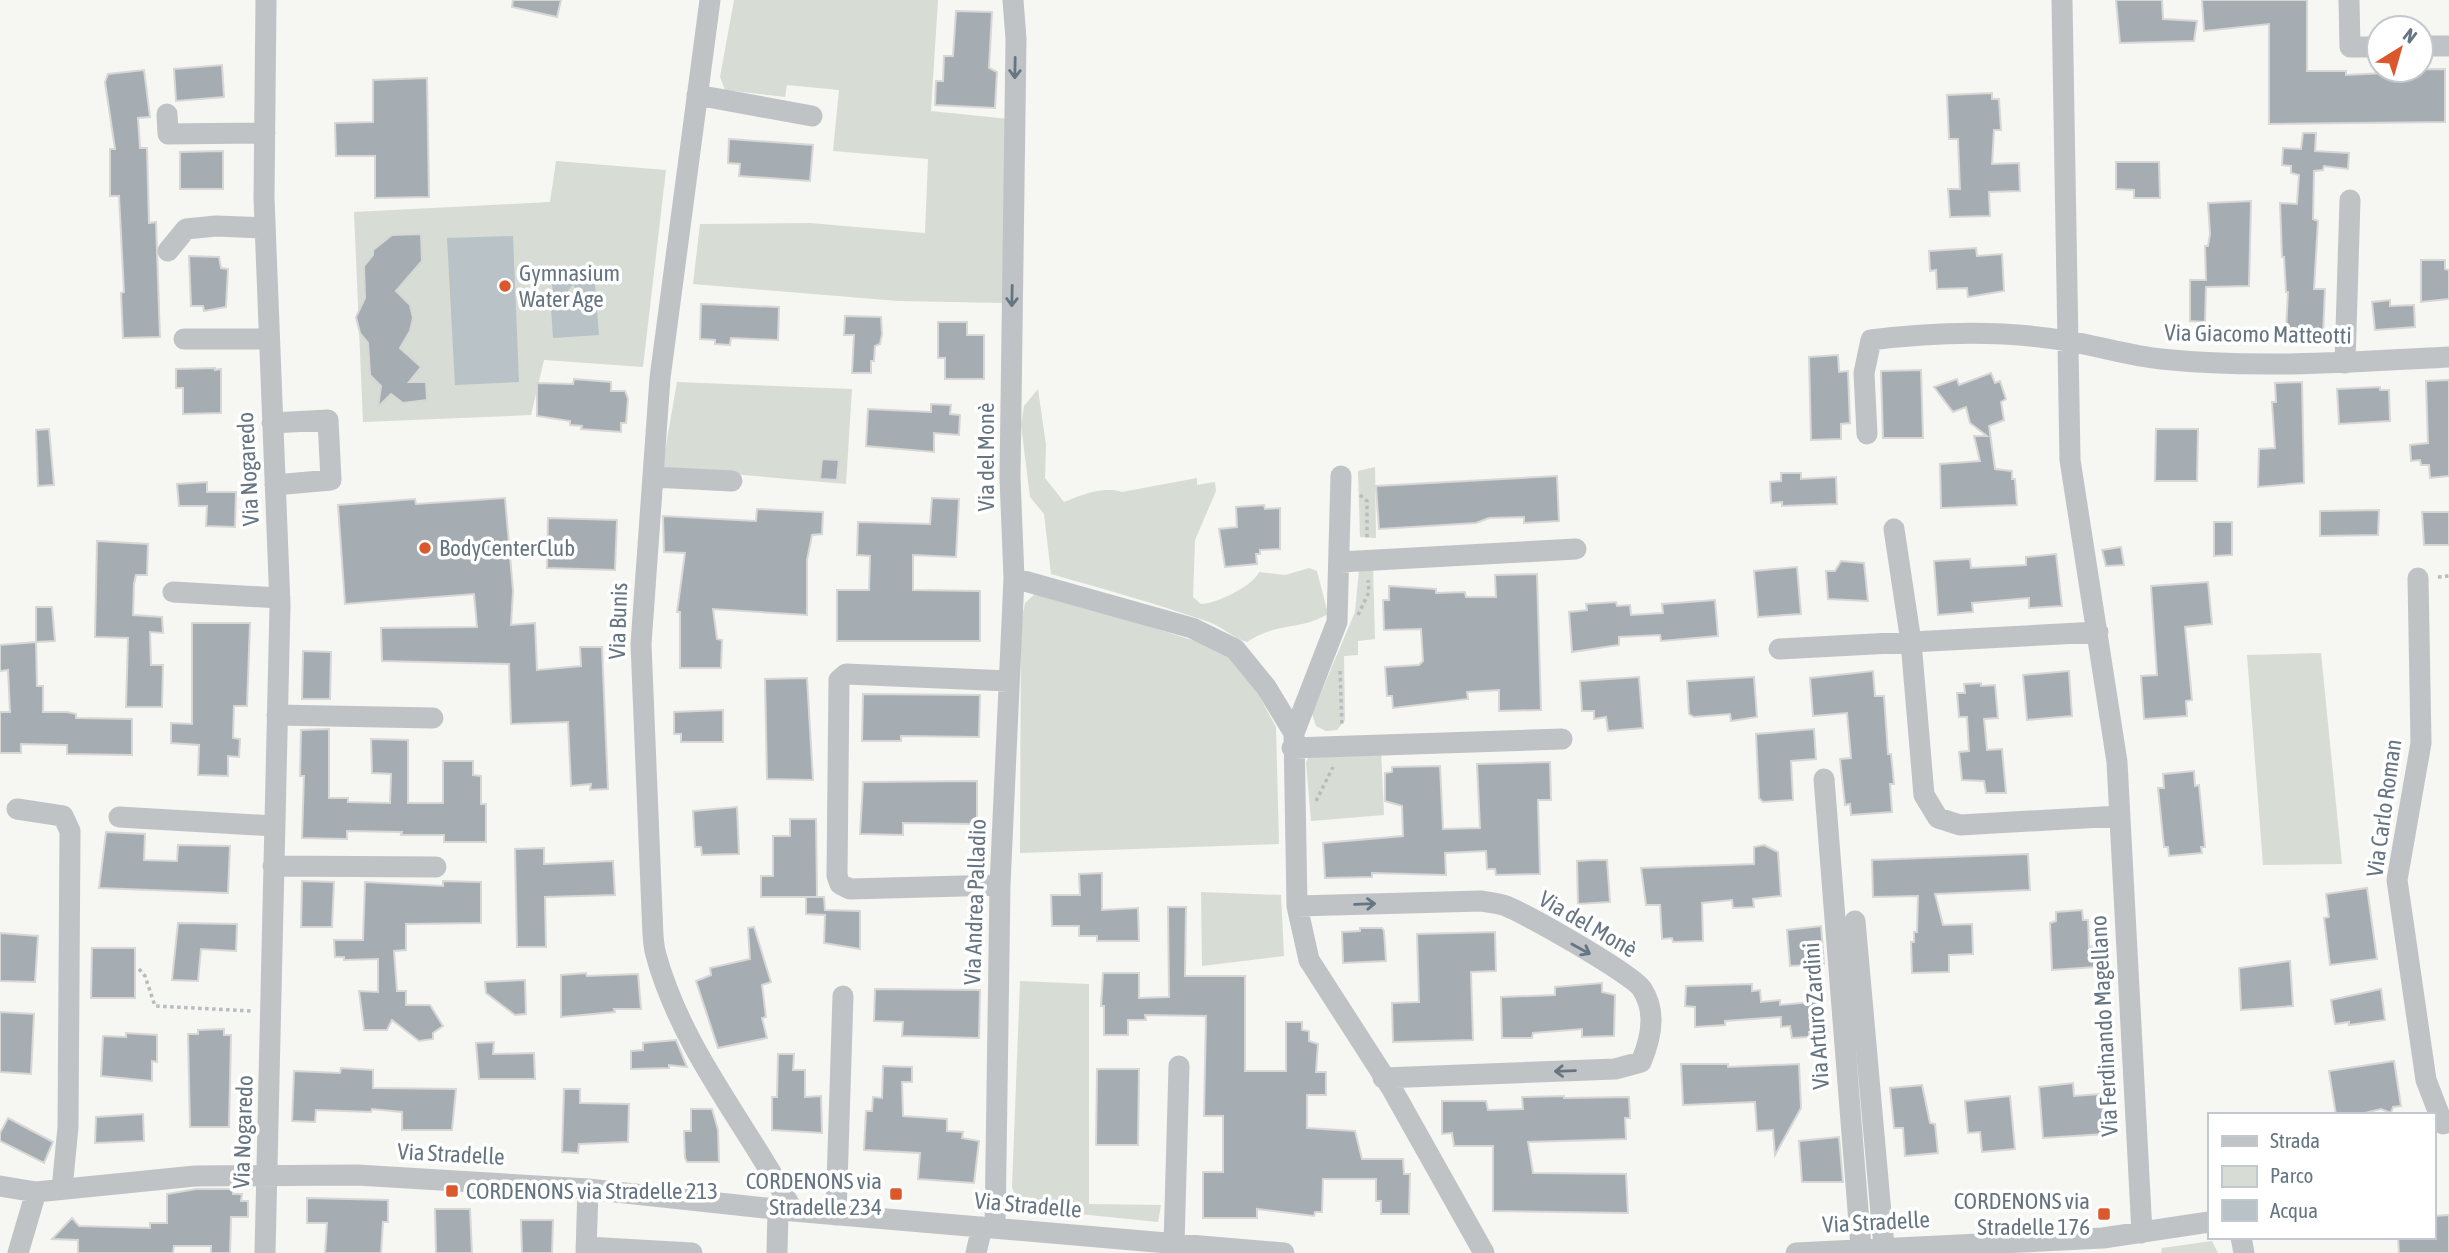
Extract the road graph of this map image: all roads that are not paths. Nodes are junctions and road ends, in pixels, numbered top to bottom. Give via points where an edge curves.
1 (266, 0) edge
2 (710, 0) edge
3 (1013, 0) edge
4 (2062, 0) edge
5 (2349, 0) edge
6 (2365, 47) edge
7 (697, 95) junction
8 (812, 116) dead end
9 (168, 132) dead end
10 (265, 133) junction
11 (2350, 200) dead end
12 (265, 228) junction
13 (168, 251) dead end
14 (184, 339) dead end
15 (268, 339) junction
16 (2067, 341) junction
17 (2449, 357) edge
18 (2346, 363) junction
19 (272, 423) junction
20 (1867, 434) dead end
21 (1341, 476) dead end
22 (653, 477) junction
23 (732, 481) dead end
24 (275, 485) junction
25 (1894, 529) dead end
26 (1576, 549) dead end
27 (1340, 562) junction
28 (1014, 578) junction
29 (2418, 578) dead end
30 (173, 592) dead end
31 (280, 598) junction
32 (2098, 632) junction
33 (1911, 642) junction
34 (1779, 649) dead end
35 (1009, 681) junction
36 (277, 715) junction
37 (433, 718) dead end
38 (1293, 740) junction
39 (1562, 740) dead end
40 (1824, 779) dead end
41 (17, 809) dead end
42 (2119, 816) junction
43 (119, 817) dead end
44 (274, 826) junction
45 (273, 866) junction
46 (436, 867) dead end
47 (1000, 885) junction
48 (1297, 906) junction
49 (1855, 921) dead end
50 (842, 996) dead end
51 (1179, 1066) dead end
52 (1383, 1077) junction
53 (2442, 1124) edge
54 (267, 1174) junction
55 (0, 1186) edge
56 (62, 1189) junction
57 (587, 1189) junction
58 (36, 1192) junction
59 (785, 1210) junction
60 (836, 1215) junction
61 (2208, 1222) edge
62 (988, 1228) junction
63 (2142, 1233) junction
64 (2107, 1246) edge
65 (1180, 1247) edge
66 (1884, 1247) junction
67 (1861, 1248) junction
68 (586, 1250) edge
69 (19, 1253) edge
70 (265, 1253) edge
71 (692, 1253) edge
72 (777, 1253) edge
73 (976, 1253) edge
74 (1284, 1253) edge
75 (1484, 1253) edge
76 (1796, 1253) edge

1 - 10 street, Via Nogaredo
2 - 7 street, Via Bunis
3 -> 28 street, Via del Monè via 1010,478
4 - 16 street
5 - 6 street via 2350,47
7 - 8 street
7 - 22 street, Via Bunis via 660,378
9 - 10 street
10 - 12 street, Via Nogaredo
11 - 18 street
12 - 13 street via 186,229
12 - 15 street, Via Nogaredo
14 - 15 street
15 - 19 street, Via Nogaredo
16 - 18 street, Via Giacomo Matteotti via 2160,359
16 - 20 street, Via Giacomo Matteotti via 1921,334 1871,340 1864,373
16 - 32 street, Via Ferdinando Magellano via 2070,460
17 - 18 street, Via Giacomo Matteotti
19 - 24 street, Via Nogaredo
19 - 24 street via 328,420 331,480
21 - 27 street
22 - 23 street
22 - 59 street, Via Bunis via 641,643 655,954 692,1046 769,1165
24 - 31 street, Via Nogaredo
25 - 33 street
26 - 27 street
27 - 38 street via 1337,622
28 - 35 street, Via Andrea Palladio
28 - 38 street via 1192,628 1236,649 1266,687
29 - 53 street, Via Carlo Roman via 2421,743 2396,880 2426,1080
30 - 31 street
31 - 36 street, Via Nogaredo
32 - 33 street
32 - 42 street, Via Ferdinando Magellano via 2117,762
33 - 34 street
33 - 42 street via 1924,795 1938,817 1959,825
35 - 47 street, Via Andrea Palladio
35 - 47 street via 846,674 839,680 840,884 850,889
36 - 37 street
36 - 44 street, Via Nogaredo
38 - 39 street
38 - 48 street
40 - 67 street, Via Arturo Zardini
41 - 56 street via 63,816 70,831 68,1127
42 - 63 street, Via Ferdinando Magellano
43 - 44 street
44 - 45 street, Via Nogaredo
45 - 46 street
45 - 54 street, Via Nogaredo
47 - 62 street, Via Andrea Palladio
48 - 52 street via 1309,960
48 -> 52 street, Via del Monè via 1481,901 1504,905 1620,971 1642,988 1651,1014 1650,1040 1641,1062 1615,1069
49 - 66 street, Via Arturo Zardini
50 - 60 street
51 - 65 street
52 - 75 street
54 - 56 street, Via Stradelle via 195,1175
54 - 57 street, Via Stradelle
54 - 70 street, Via Nogaredo
55 - 58 street, Via Stradelle
56 - 58 street, Via Stradelle
57 - 59 street, Via Stradelle
57 - 68 street
58 - 69 street
59 - 60 street, Via Stradelle
59 - 72 street
60 - 62 street, Via Stradelle
61 - 63 street, Via Stradelle
62 - 65 street, Via Stradelle
62 - 73 street, Via Andrea Palladio
63 - 64 street, Via Stradelle
64 - 66 street, Via Stradelle
65 - 74 street, Via Stradelle
66 - 67 street, Via Stradelle
67 - 76 street, Via Stradelle
68 - 71 street

